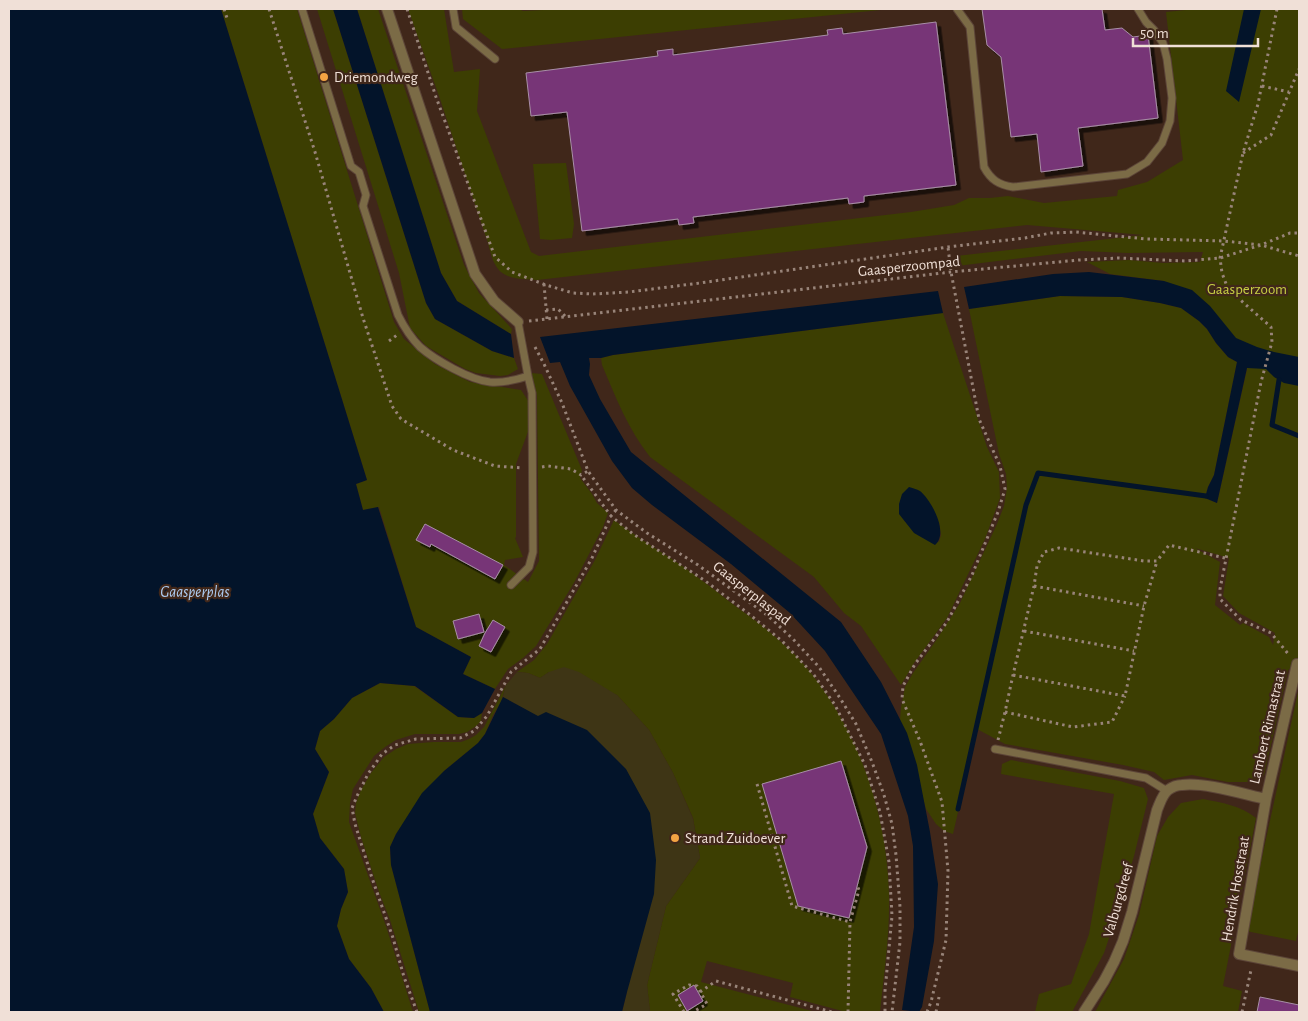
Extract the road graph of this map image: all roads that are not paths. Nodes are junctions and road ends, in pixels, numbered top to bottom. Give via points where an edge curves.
1 (302, 9) edge
2 (387, 9) edge
3 (453, 9) edge
4 (957, 9) edge
5 (1138, 9) edge
6 (495, 58) dead end
7 (518, 322) joint
8 (528, 376) junction
9 (511, 585) dead end
10 (1298, 664) edge
11 (995, 748) road end
12 (1167, 791) junction
13 (1266, 799) junction
14 (1299, 966) edge
15 (1084, 1012) edge

1 - 8 lane via 351,166 359,172 366,195 363,206 405,328 419,346 466,375 488,382 512,381
2 - 7 street via 475,274 494,301
3 - 6 lane via 456,27
4 - 5 lane via 970,27 984,167 996,182 1014,187 1127,174 1147,162 1162,143 1170,122 1172,98 1167,59 1163,43
7 - 8 lane
8 - 9 lane via 532,393 533,552 529,567
10 - 13 street, Lambert Rimastraat
11 - 12 lane via 1146,778
12 - 13 street via 1182,784 1207,786
12 - 15 street, Valburgdreef via 1157,810 1123,941 1104,981
13 - 14 street, Hendrik Hosstraat via 1239,954

